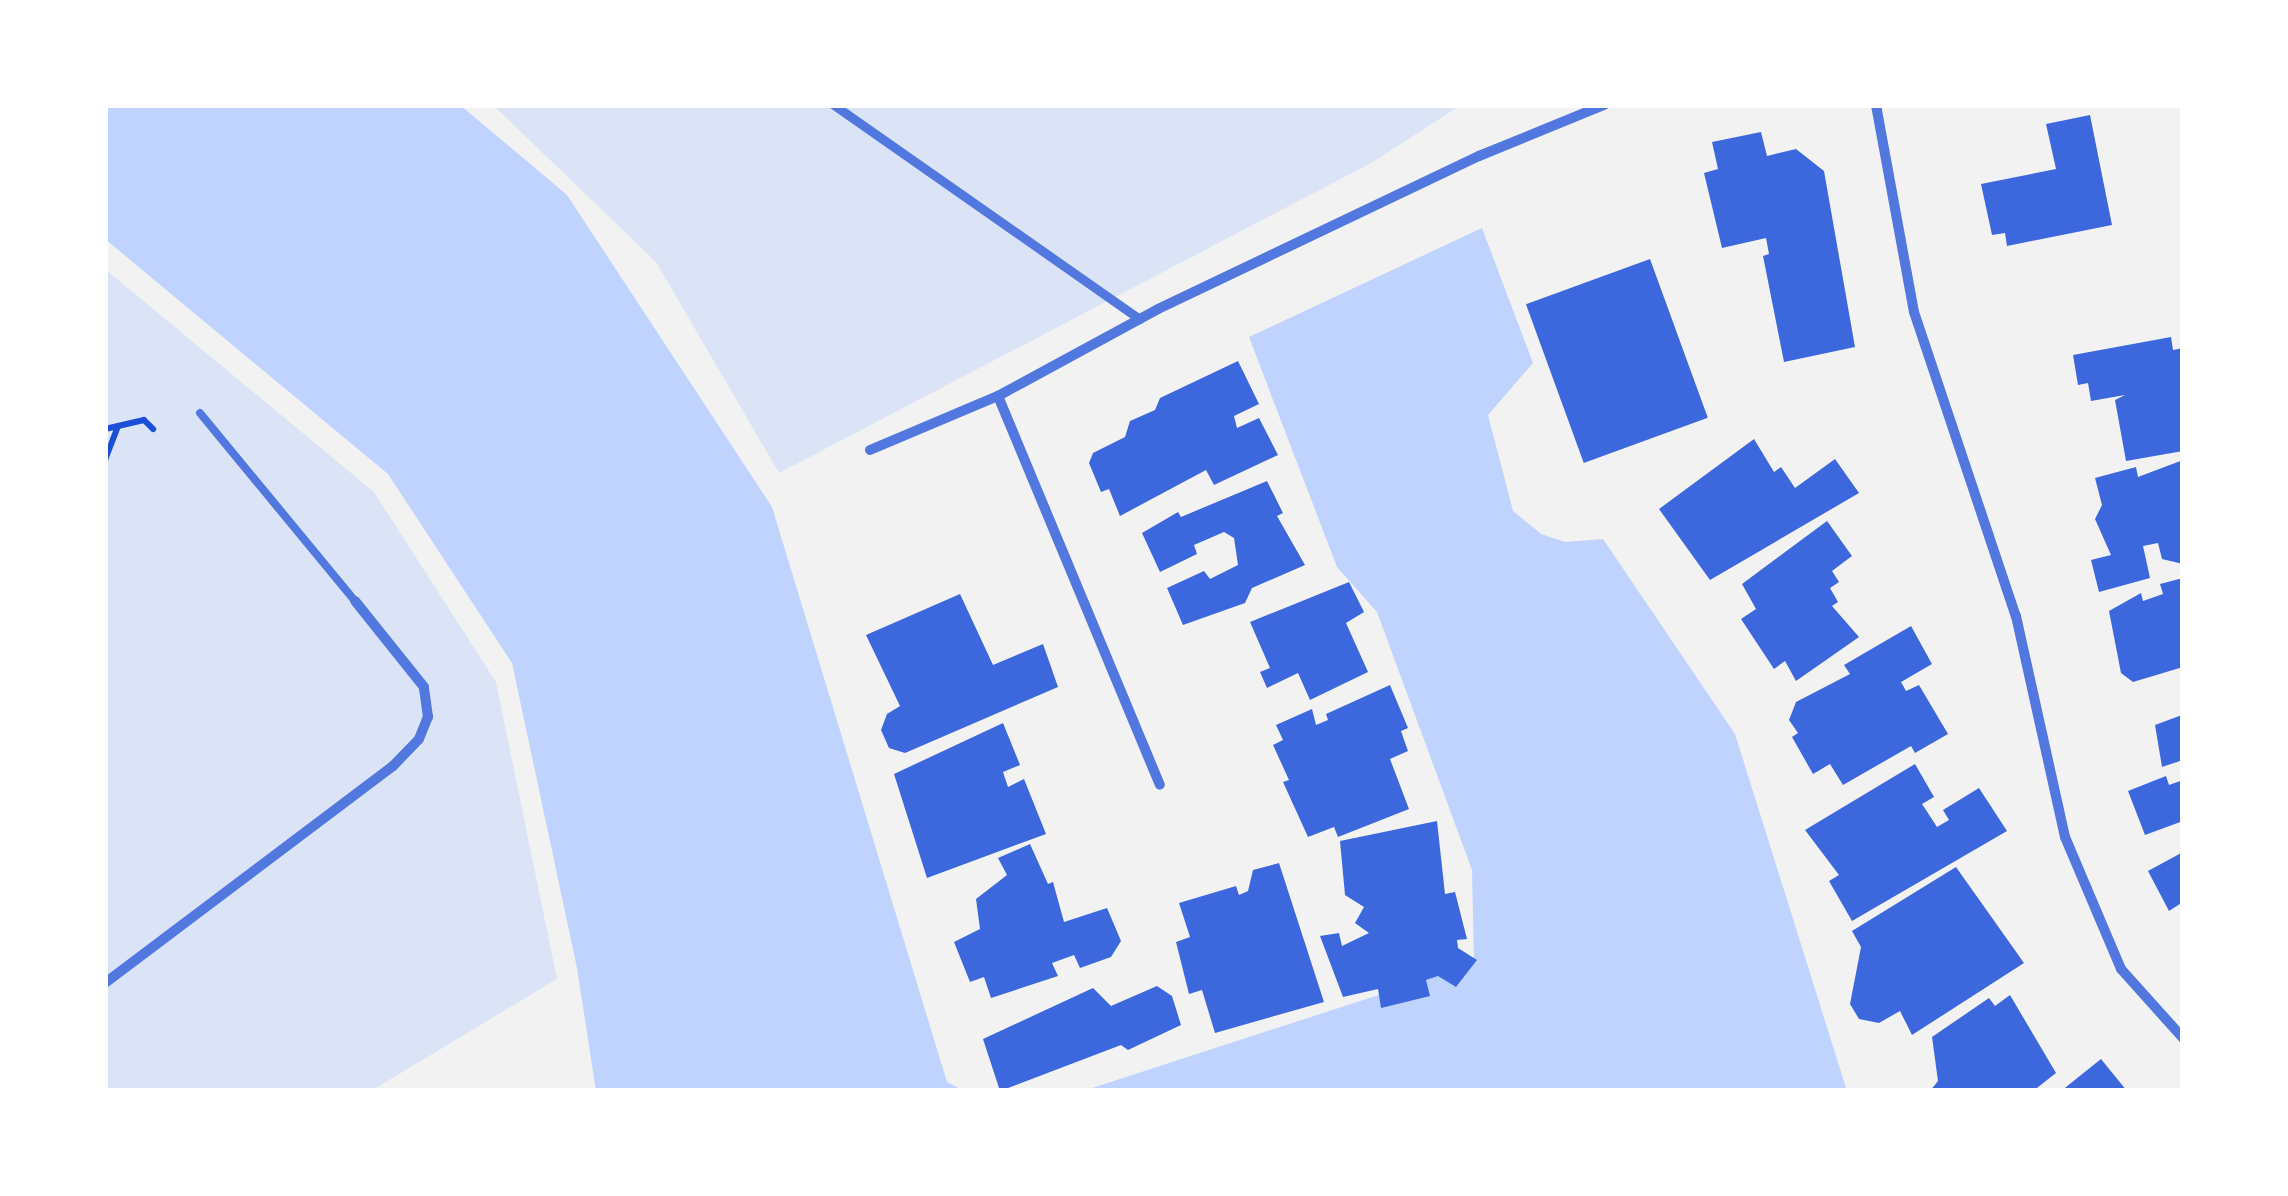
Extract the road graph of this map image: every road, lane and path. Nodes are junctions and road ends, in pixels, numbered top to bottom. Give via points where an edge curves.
1 (834, 105) edge
2 (1604, 105) edge
3 (1876, 105) edge
4 (1140, 319) junction
5 (998, 396) junction
6 (200, 413) dead end
7 (118, 427) junction
8 (105, 429) edge
9 (153, 429) dead end
10 (870, 450) dead end
11 (105, 460) edge
12 (355, 600) joint
13 (1160, 785) dead end
14 (105, 983) edge
15 (2183, 1038) edge

1 - 4 street
2 - 4 street via 1479,156
3 - 15 street via 1914,312 2016,616 2065,837 2121,970
4 - 5 street
5 - 10 street
5 - 13 street
6 - 12 lane
7 - 8 path
7 - 9 path via 144,420
7 - 11 path
12 - 14 street via 424,687 428,718 419,739 393,766

